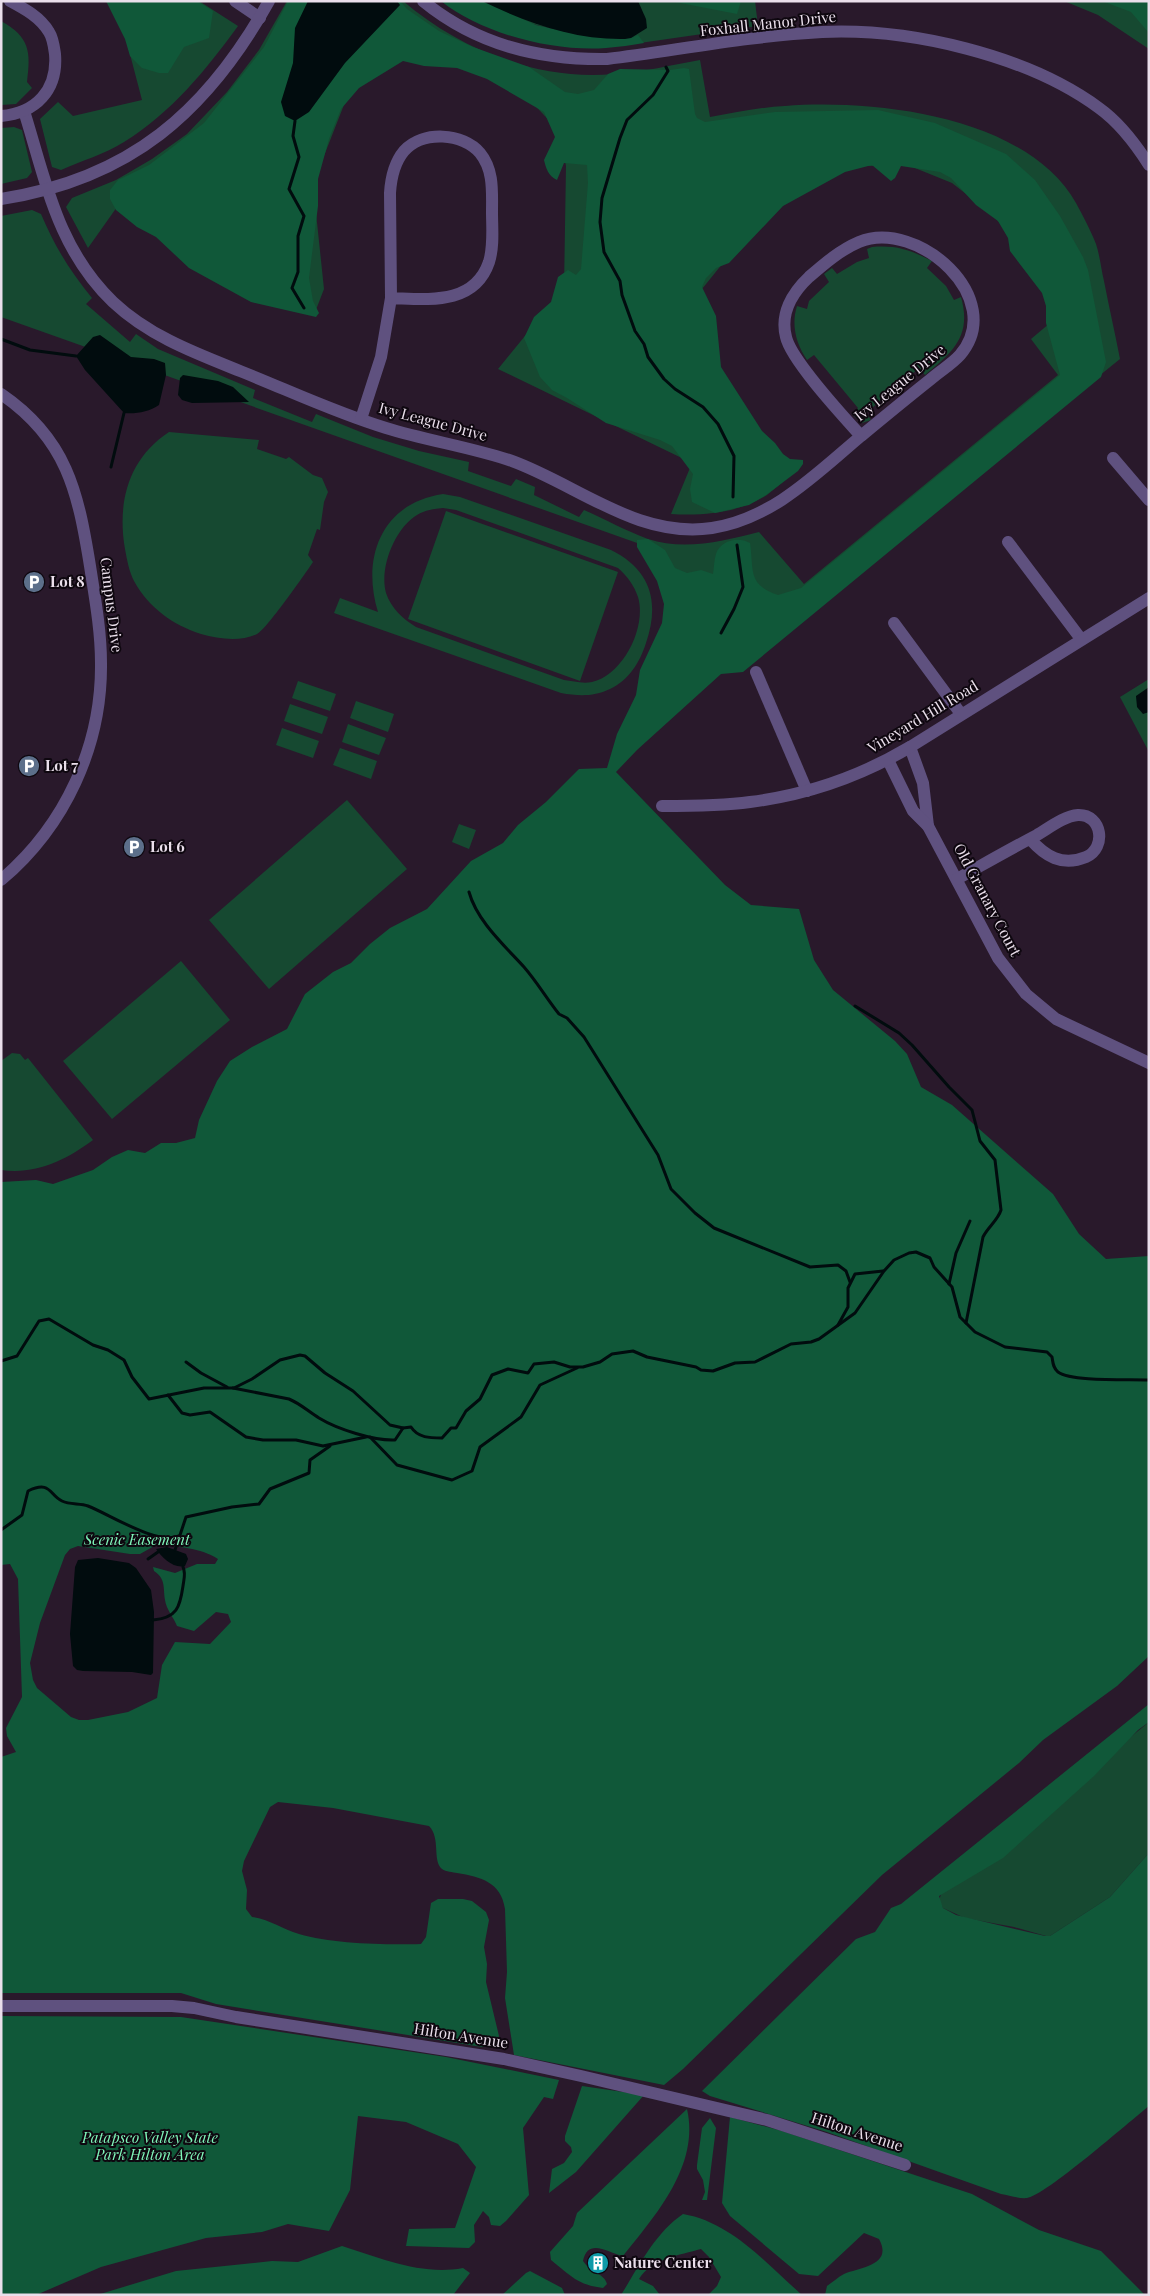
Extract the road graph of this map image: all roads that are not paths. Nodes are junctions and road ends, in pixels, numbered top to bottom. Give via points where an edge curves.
1 (10, 1) edge
2 (235, 1) edge
3 (269, 1) edge
4 (423, 1) edge
5 (260, 18) junction
6 (24, 110) junction
7 (1, 116) edge
8 (1149, 165) edge
9 (48, 189) junction
10 (1, 199) edge
11 (391, 298) junction
12 (1, 394) edge
13 (361, 419) junction
14 (860, 436) junction
15 (1113, 458) dead end
16 (1149, 500) edge
17 (1008, 542) dead end
18 (1149, 598) edge
19 (894, 622) dead end
20 (1081, 639) junction
21 (756, 672) dead end
22 (961, 714) junction
23 (910, 747) junction
24 (888, 760) junction
25 (807, 791) junction
26 (662, 806) dead end
27 (928, 826) junction
28 (1030, 839) junction
29 (957, 879) junction
30 (1, 880) edge
31 (1149, 1063) edge
32 (1, 2006) edge
33 (905, 2165) dead end

1 - 6 street via 40,21 50,34 54,48 56,64 45,96
2 - 5 street
3 - 5 street
4 - 8 street, Foxhall Manor Drive via 484,39 512,49 578,60 822,32 886,35 953,46 1032,71 1078,94 1121,126
5 - 9 street via 221,75 192,108 157,137 94,174
6 - 7 street
6 - 9 street, Ivy League Drive
9 - 10 street
9 - 13 street, Ivy League Drive via 54,214 78,259 99,287 126,314 171,342
11 - 11 street via 437,299 464,293 482,275 489,261 492,244 490,174 479,152 467,142 435,136 420,140 406,149 396,162 390,193
11 - 13 street via 381,357
12 - 30 street, Campus Drive via 28,415 48,438 63,460 74,486 91,571 101,662 94,728 74,786 58,816 35,846
13 - 14 street, Ivy League Drive via 416,437 499,457 649,524 690,530 735,523 774,506
14 - 14 street, Ivy League Drive via 789,347 784,323 787,309 802,284 842,251 859,242 893,238 913,243 944,261 967,294 973,310 973,327 960,355
15 - 16 street
17 - 20 street
18 - 20 street, Vineyard Hill Road
19 - 22 street
20 - 22 street, Vineyard Hill Road
21 - 25 street
22 - 23 street, Vineyard Hill Road
23 - 24 street, Vineyard Hill Road
23 - 27 street, Old Granary Court via 923,783
24 - 25 street, Vineyard Hill Road
24 - 27 street, Old Granary Court via 913,811
25 - 26 street, Vineyard Hill Road via 750,802
27 - 29 street, Old Granary Court
28 - 28 street via 1069,817 1079,815 1094,822 1100,837 1094,853 1074,861 1051,858
28 - 29 street
29 - 31 street, Old Granary Court via 998,958 1026,994 1056,1019
32 - 33 street, Hilton Avenue via 194,2008 504,2059 767,2120

